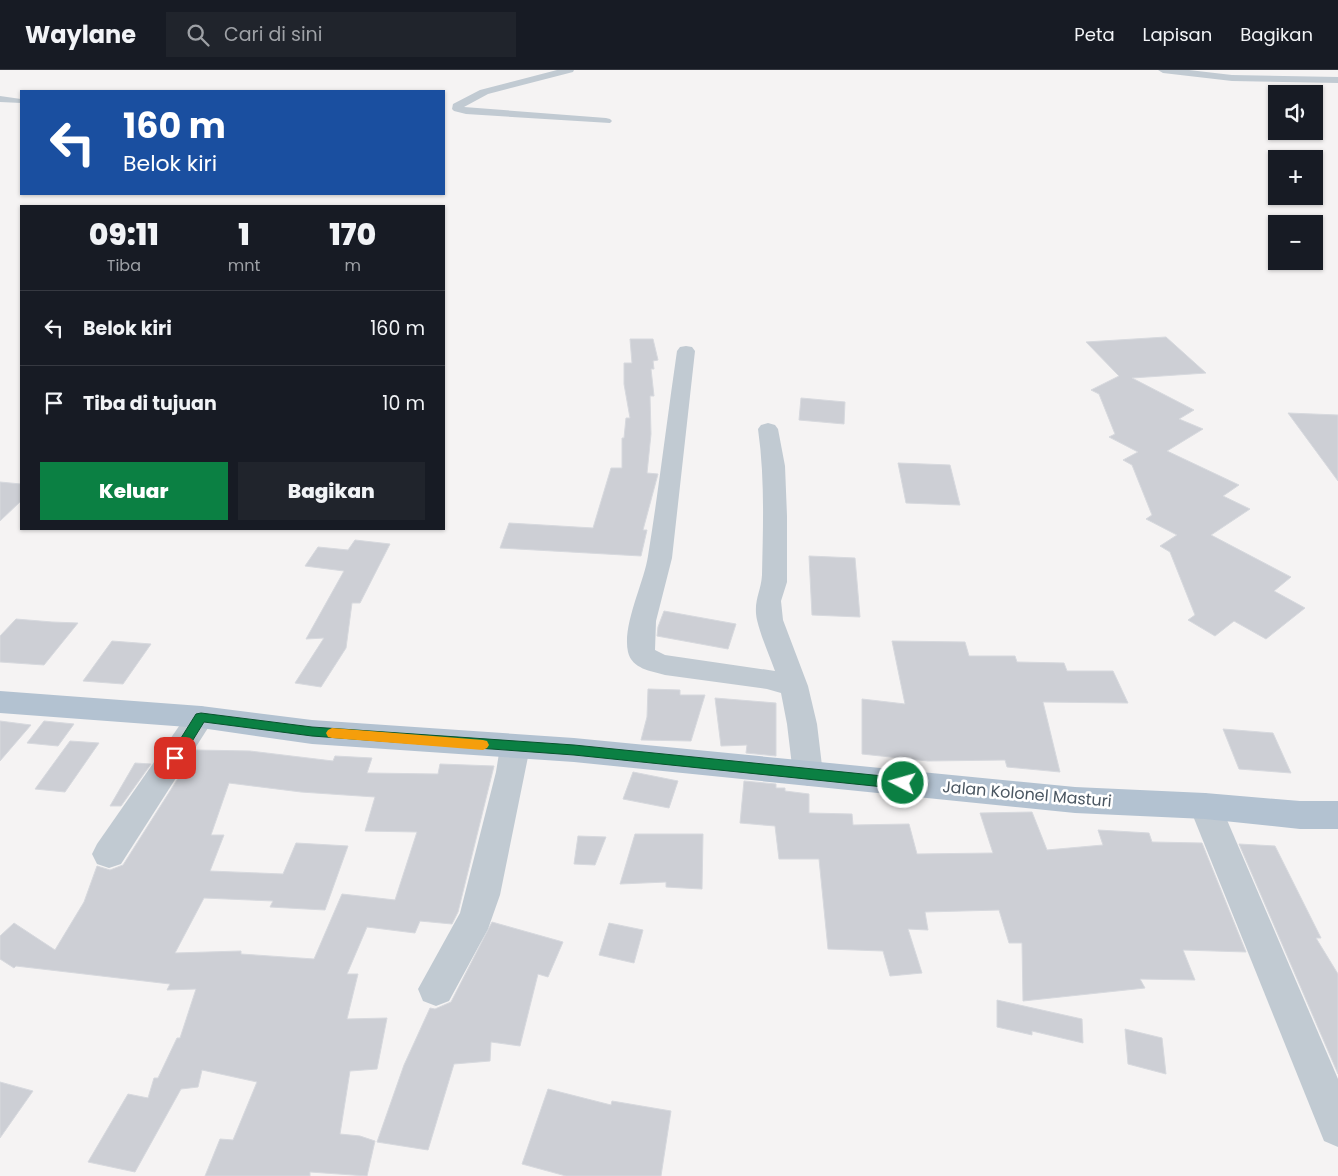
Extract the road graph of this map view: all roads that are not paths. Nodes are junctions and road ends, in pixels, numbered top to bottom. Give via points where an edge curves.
1 (569, 70) edge
2 (1162, 70) edge
3 (1338, 80) edge
4 (0, 99) edge
5 (18, 101) dead end
6 (606, 121) dead end
7 (686, 351) dead end
8 (768, 429) dead end
9 (794, 686) junction
10 (0, 702) edge
11 (201, 717) junction
12 (515, 747) junction
13 (808, 774) junction
14 (1205, 806) junction
15 (1338, 814) edge
16 (109, 854) dead end
17 (436, 989) dead end
18 (1338, 1127) edge

1 - 6 street via 484,92 463,102 457,106 458,109
2 - 3 street via 1232,78
4 - 5 street
7 - 9 street via 660,558 643,620 641,650 650,661 665,665 767,679
8 - 9 street via 774,466 775,516 774,582 768,602 770,620
9 - 13 street
10 - 11 main road, Jalan Kolonel Masturi
11 - 12 main road, Jalan Kolonel Masturi via 312,732
11 - 16 street
12 - 13 main road, Jalan Kolonel Masturi
12 - 17 street via 476,918
13 - 14 main road, Jalan Kolonel Masturi via 1075,800
14 - 15 main road, Jalan Kolonel Masturi via 1300,815
14 - 18 street

